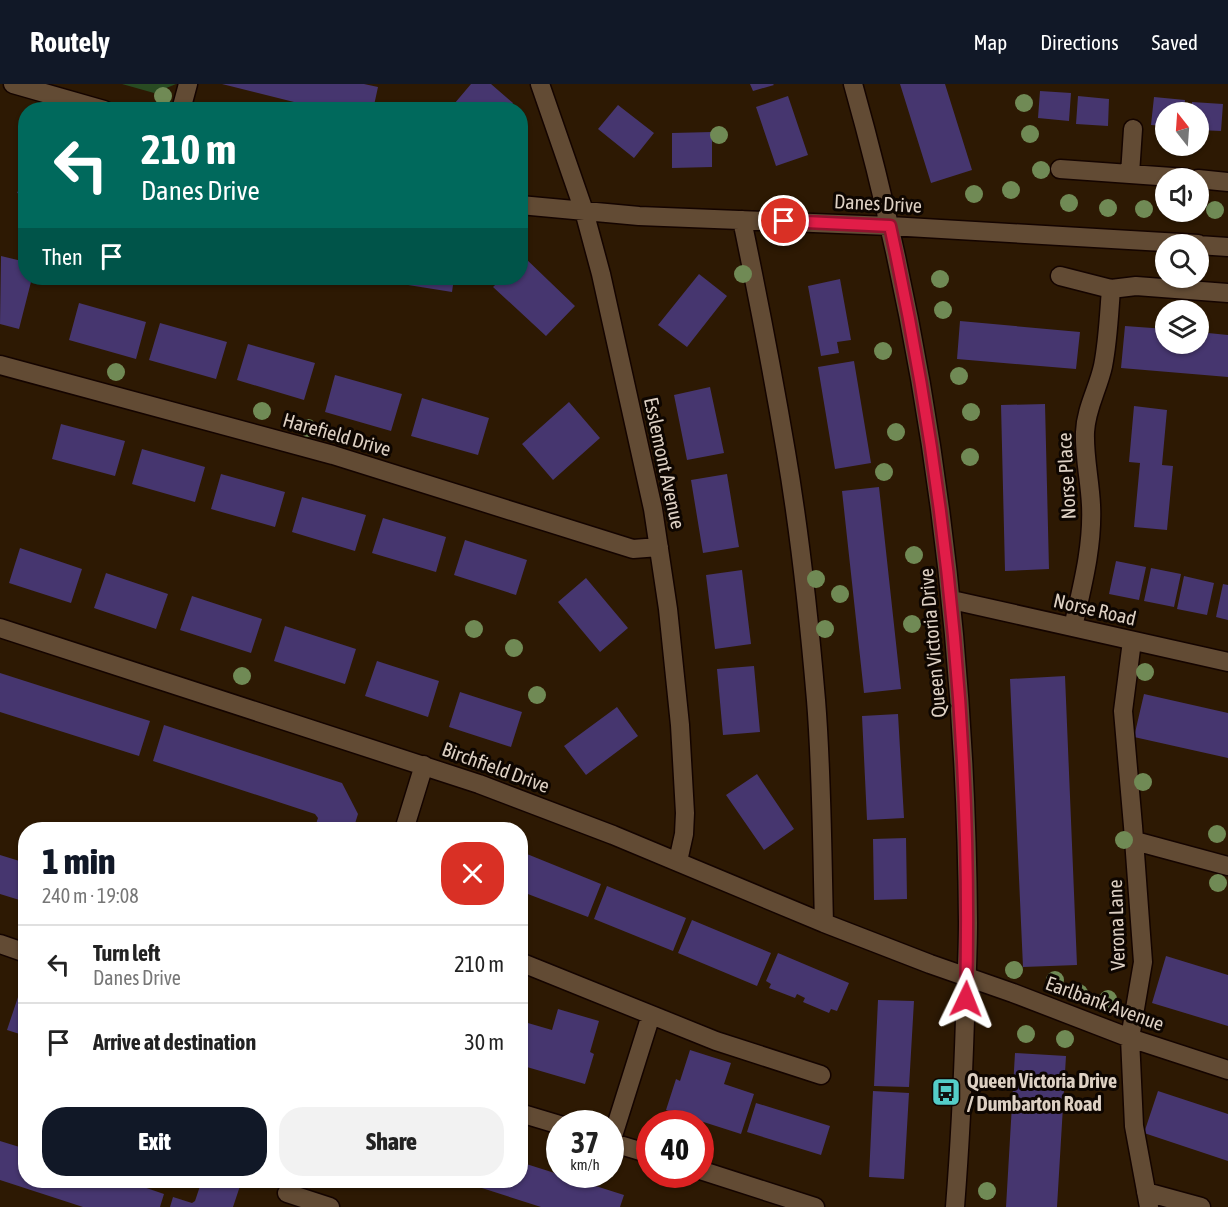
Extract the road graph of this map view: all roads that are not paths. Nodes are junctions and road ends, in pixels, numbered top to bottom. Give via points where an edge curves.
1 (13, 84) edge
2 (188, 84) edge
3 (540, 84) edge
4 (853, 84) edge
5 (76, 102) edge
6 (183, 102) edge
7 (1133, 129) dead end
8 (1060, 169) dead end
9 (1130, 174) junction
10 (1155, 176) edge
11 (1209, 180) edge
12 (1228, 182) edge
13 (528, 206) edge
14 (584, 211) junction
15 (742, 220) junction
16 (890, 226) junction
17 (1155, 241) edge
18 (1209, 245) edge
19 (1228, 247) edge
20 (1060, 276) dead end
21 (1111, 289) junction
22 (1228, 293) edge
23 (0, 365) edge
24 (659, 547) junction
25 (952, 600) junction
26 (1073, 627) junction
27 (0, 628) edge
28 (1132, 641) junction
29 (1228, 662) edge
30 (424, 765) junction
31 (406, 822) edge
32 (1135, 841) junction
33 (678, 861) junction
34 (1228, 866) edge
35 (824, 923) junction
36 (0, 944) edge
37 (18, 950) edge
38 (528, 965) edge
39 (967, 978) junction
40 (651, 1015) junction
41 (1130, 1038) junction
42 (1228, 1070) edge
43 (821, 1075) dead end
44 (621, 1110) edge
45 (528, 1115) edge
46 (546, 1121) edge
47 (714, 1175) edge
48 (287, 1194) edge
49 (1148, 1199) edge
50 (330, 1207) edge
51 (815, 1207) edge
52 (955, 1207) edge
53 (1201, 1207) edge

1 - 5 street
2 - 6 street
3 - 14 street, Esslemont Avenue
4 - 16 street, Queen Victoria Drive
7 - 9 street
8 - 9 street
9 - 10 street
11 - 12 street
13 - 14 street, Danes Drive
14 - 15 street, Danes Drive
14 - 24 street, Esslemont Avenue via 602,274
15 - 16 street, Danes Drive
15 - 35 street via 783,433 803,571 820,770
16 - 17 street, Danes Drive
16 - 25 street, Queen Victoria Drive via 920,372
18 - 19 street, Danes Drive
20 - 21 street
21 - 22 street via 1136,286
21 - 26 street, Norse Place via 1103,367 1086,426 1091,538
23 - 24 street, Harefield Drive via 333,455 633,549
24 - 33 street, Esslemont Avenue via 684,778 684,834
25 - 26 street, Norse Road
25 - 39 street, Queen Victoria Drive via 966,819
26 - 28 street, Norse Road
27 - 30 street, Birchfield Drive
28 - 29 street, Norse Road
28 - 32 street, Verona Lane via 1123,711
30 - 31 street
30 - 33 street, Birchfield Drive
32 - 34 street
32 - 41 street, Verona Lane via 1143,962
33 - 35 street, Birchfield Drive
35 - 39 street, Birchfield Drive
36 - 37 street
38 - 40 street
39 - 41 street, Earlbank Avenue
39 - 52 street, Queen Victoria Drive
40 - 43 street
40 - 44 street
41 - 42 street, Earlbank Avenue
41 - 49 street, Verona Lane via 1134,1126
45 - 46 street
47 - 51 street
48 - 50 street
49 - 53 street

